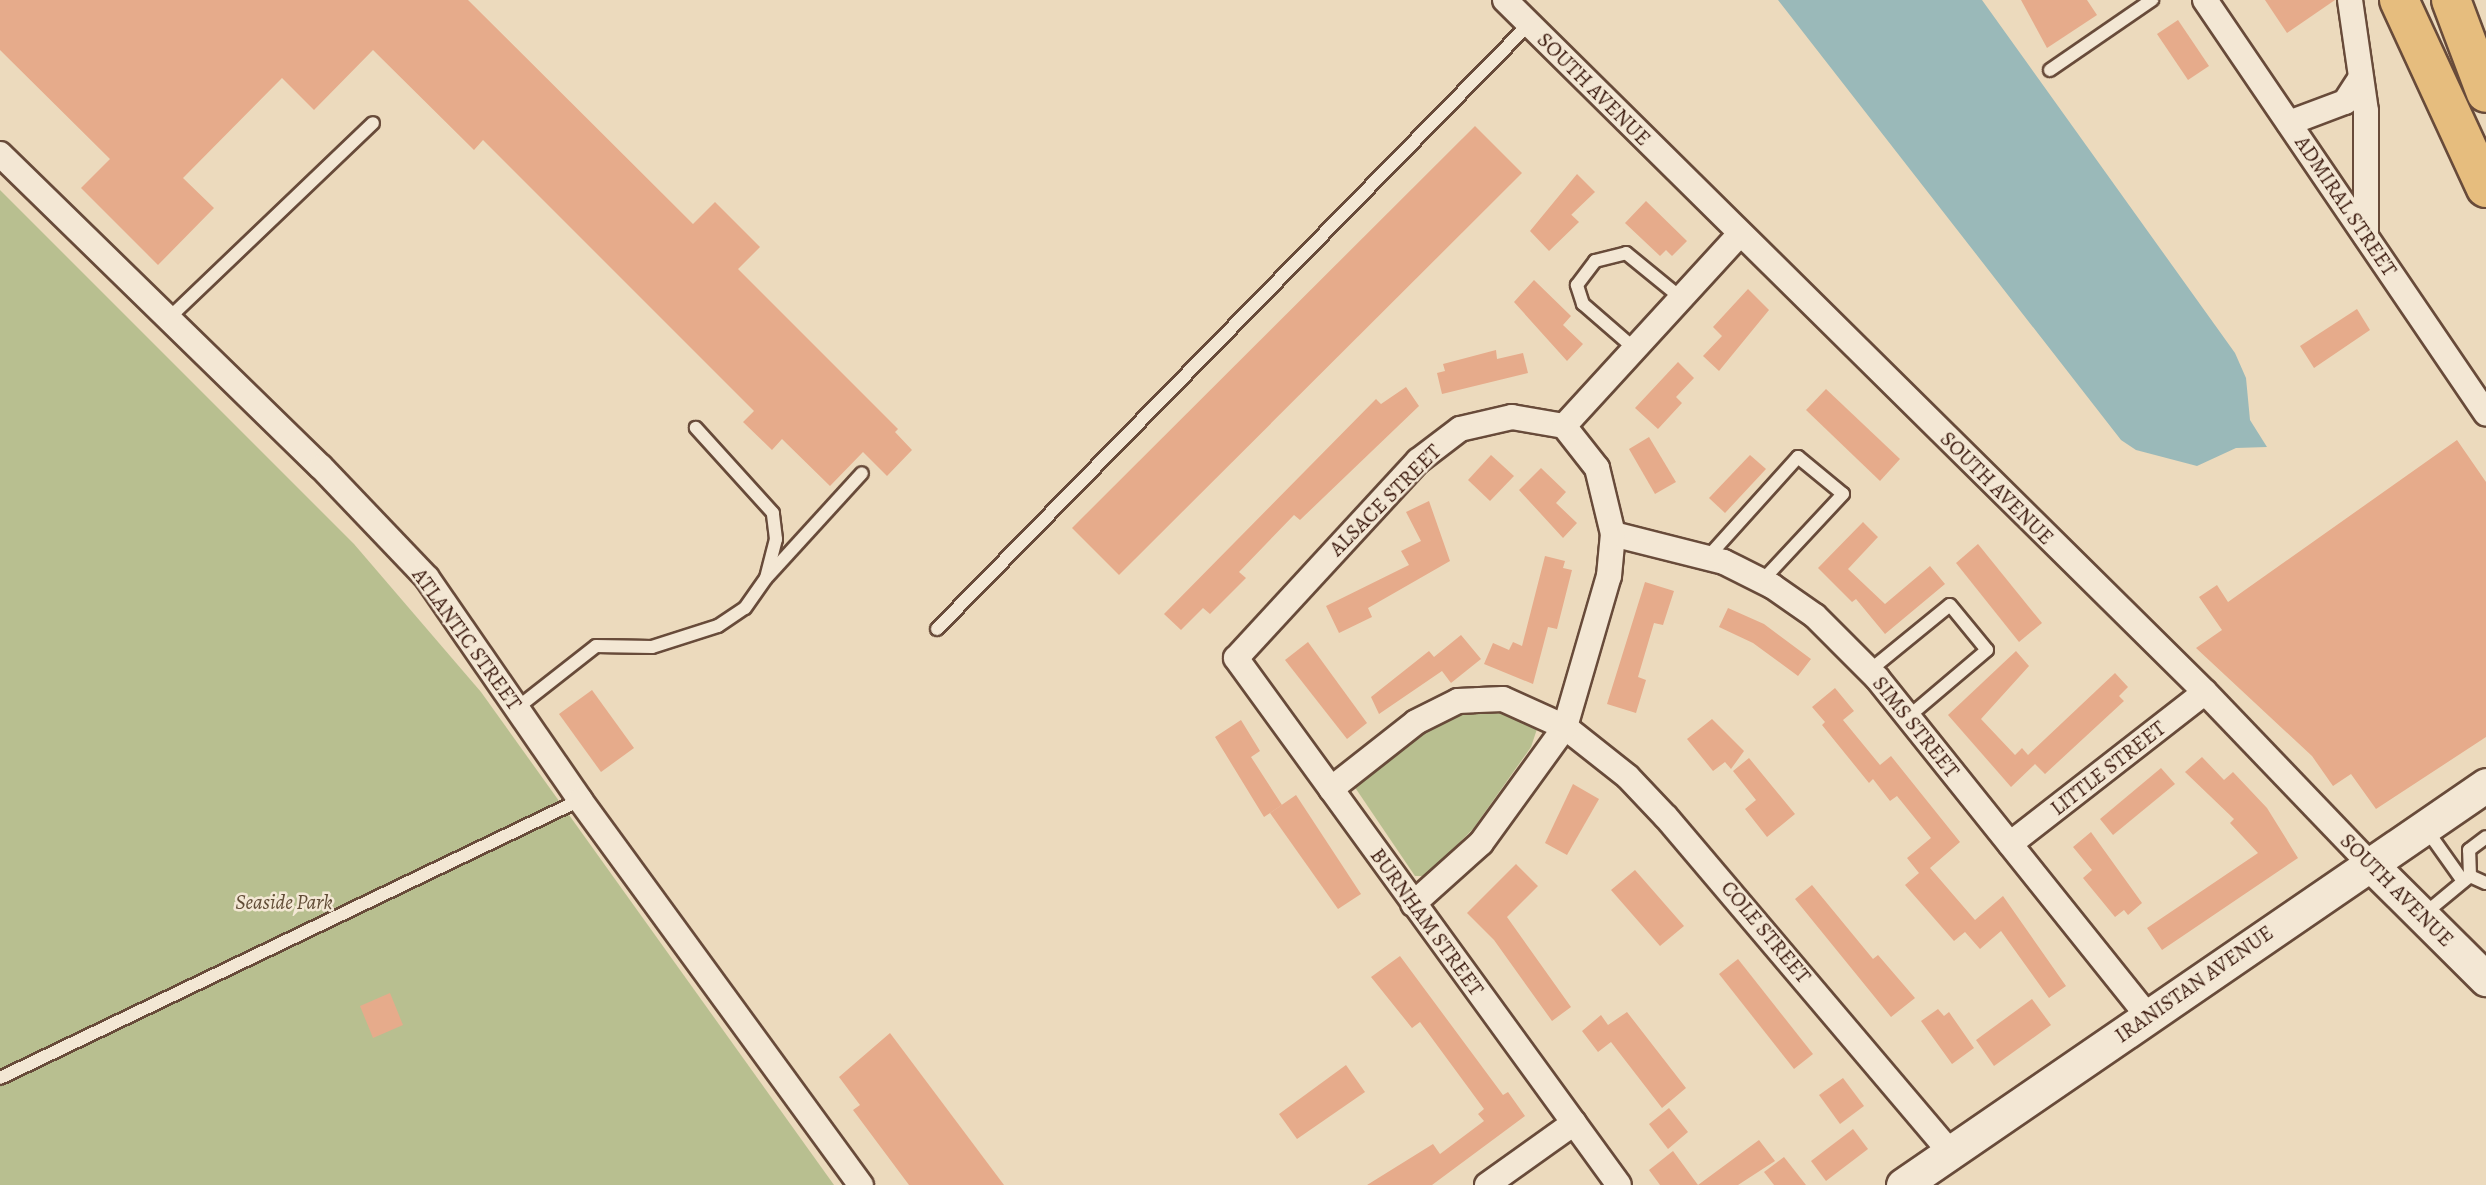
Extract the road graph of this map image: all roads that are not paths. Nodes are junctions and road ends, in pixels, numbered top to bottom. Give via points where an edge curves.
1 (1505, 0) edge
2 (2152, 0) edge
3 (2205, 0) edge
4 (2350, 0) edge
5 (2399, 0) edge
6 (2451, 0) edge
7 (1529, 24) junction
8 (2050, 70) dead end
9 (2360, 79) junction
10 (2486, 93) edge
11 (373, 122) dead end
12 (2289, 123) junction
13 (0, 155) edge
14 (2486, 188) edge
15 (1740, 234) junction
16 (2366, 237) junction
17 (1681, 298) junction
18 (169, 318) junction
19 (1635, 349) junction
20 (2486, 413) edge
21 (1563, 426) junction
22 (696, 428) dead end
23 (862, 473) dead end
24 (1613, 534) junction
25 (1707, 558) junction
26 (766, 578) junction
27 (1762, 581) junction
28 (937, 629) dead end
29 (1236, 658) joint
30 (1869, 671) junction
31 (2205, 692) junction
32 (517, 708) junction
33 (1908, 717) junction
34 (1564, 727) junction
35 (2486, 785) edge
36 (1331, 789) junction
37 (580, 800) junction
38 (2424, 826) junction
39 (2486, 837) edge
40 (2010, 844) junction
41 (2369, 863) junction
42 (2477, 877) edge
43 (1413, 904) junction
44 (2423, 915) junction
45 (2486, 979) edge
46 (2148, 1016) junction
47 (0, 1078) edge
48 (1574, 1123) junction
49 (1951, 1153) junction
50 (861, 1185) edge
51 (1487, 1185) edge
52 (1619, 1185) edge
53 (1903, 1185) edge

1 - 7 street, SOUTH AVENUE
2 - 8 lane
3 - 12 street, ADMIRAL STREET
4 - 9 street via 2360,41
5 - 14 highway
6 - 10 highway
7 - 15 street, SOUTH AVENUE
7 - 28 lane
9 - 12 street via 2345,102
9 - 16 street via 2366,111
11 - 18 lane
12 - 16 street, ADMIRAL STREET
13 - 18 street, ATLANTIC STREET
15 - 17 street
15 - 31 street, SOUTH AVENUE
16 - 20 street, ADMIRAL STREET
17 - 19 street
17 - 19 lane via 1626,253 1595,261 1577,285 1583,304
18 - 32 street, ATLANTIC STREET via 427,578
19 - 21 street
21 - 24 street via 1597,468
21 - 29 street, ALSACE STREET via 1512,417 1460,429 1418,461
22 - 26 lane via 773,513 776,539
23 - 26 lane
24 - 25 street, SIMS STREET
24 - 34 street via 1609,576
25 - 27 street, SIMS STREET
25 - 27 lane via 1798,457 1843,494
26 - 32 lane via 745,608 718,626 652,647 596,646
27 - 30 street, SIMS STREET via 1815,616
29 - 36 street, BURNHAM STREET
30 - 33 street, SIMS STREET
30 - 33 lane via 1950,605 1987,650
31 - 40 street, LITTLE STREET
31 - 41 street, SOUTH AVENUE
32 - 37 street, ATLANTIC STREET
33 - 40 street, SIMS STREET
34 - 36 street, COLE STREET via 1503,699 1458,701 1416,722
34 - 43 street via 1481,843
34 - 49 street, COLE STREET via 1629,777 1666,817
35 - 38 street, IRANISTAN AVENUE
36 - 43 street, BURNHAM STREET
37 - 47 lane
37 - 50 street, ATLANTIC STREET
38 - 41 street, IRANISTAN AVENUE
38 - 42 lane
39 - 42 lane via 2469,850
40 - 46 street, SIMS STREET
41 - 44 street, SOUTH AVENUE
41 - 46 street, IRANISTAN AVENUE
42 - 44 lane
43 - 48 street, BURNHAM STREET
44 - 45 street, SOUTH AVENUE
46 - 49 street, IRANISTAN AVENUE
48 - 51 street
48 - 52 street, BURNHAM STREET
49 - 53 street, IRANISTAN AVENUE

